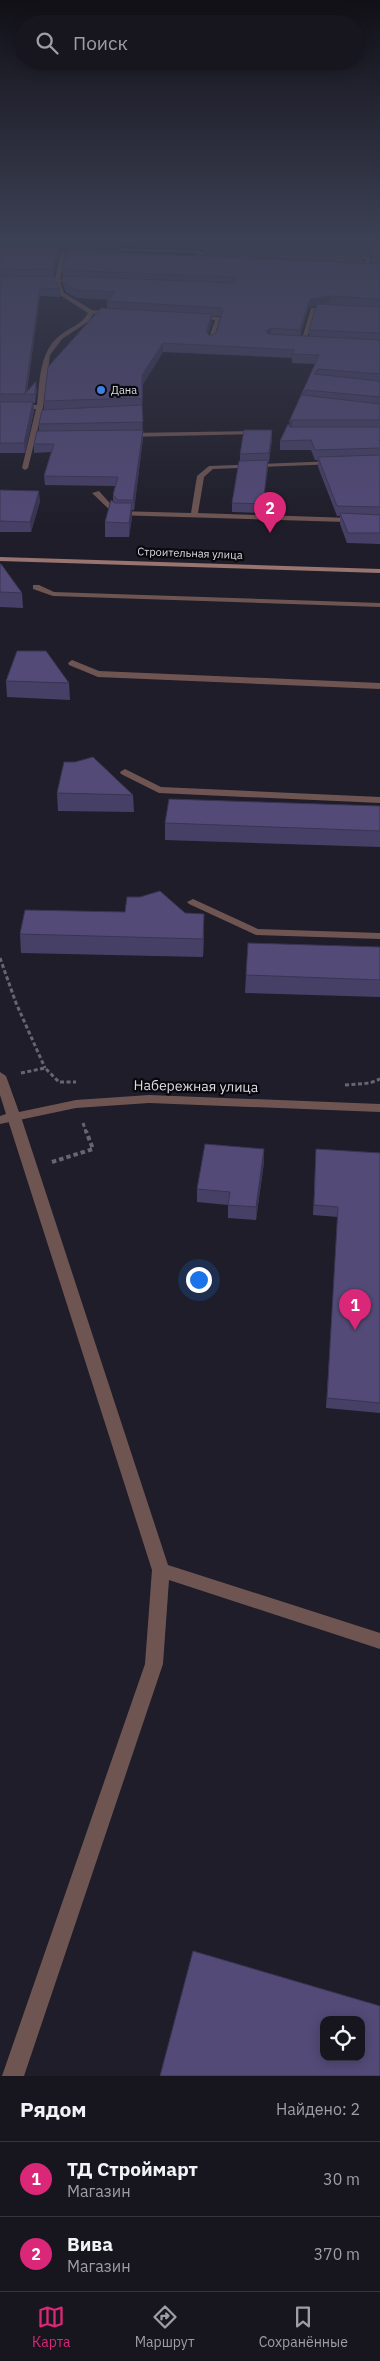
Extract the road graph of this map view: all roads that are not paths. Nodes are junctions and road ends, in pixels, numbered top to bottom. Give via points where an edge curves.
1 (66, 334) edge
2 (213, 334) edge
3 (306, 334) edge
4 (211, 341) edge
5 (295, 341) edge
6 (304, 341) junction
7 (313, 342) edge
8 (0, 407) edge
9 (39, 410) junction
10 (48, 414) edge
11 (257, 433) edge
12 (120, 435) edge
13 (33, 436) junction
14 (43, 436) edge
15 (341, 462) edge
16 (25, 468) dead end
17 (96, 493) dead end
18 (194, 515) junction
19 (380, 521) edge
20 (0, 559) edge
21 (380, 571) edge
22 (36, 587) dead end
23 (380, 605) edge
24 (72, 663) dead end
25 (380, 686) edge
26 (125, 772) dead end
27 (380, 800) edge
28 (193, 902) dead end
29 (380, 936) edge
30 (0, 1076) edge
31 (380, 1108) edge
32 (14, 1116) junction
33 (0, 1120) edge
34 (161, 1570) junction
35 (380, 1640) edge
36 (12, 2076) edge

1 - 9 street via 47,354
2 - 4 street
3 - 6 street
5 - 6 street
6 - 7 street
8 - 9 street
9 - 10 street
9 - 13 street
11 - 12 street
13 - 14 street
13 - 16 street
15 - 18 street via 211,467 201,476
17 - 18 street via 115,513
18 - 19 street
20 - 21 main road, Строительная улица
22 - 23 street via 53,594
24 - 25 street via 98,674
26 - 27 street via 159,790
28 - 29 street via 256,932
30 - 32 street
31 - 32 street, Набережная улица via 149,1099 76,1104
32 - 33 street, Набережная улица
32 - 34 street
34 - 35 street
34 - 36 street via 154,1664

